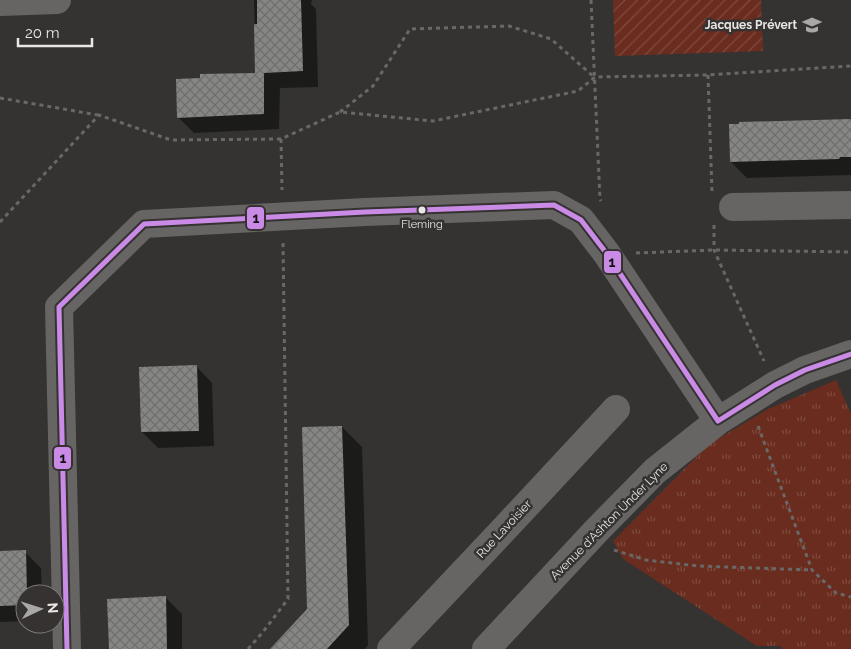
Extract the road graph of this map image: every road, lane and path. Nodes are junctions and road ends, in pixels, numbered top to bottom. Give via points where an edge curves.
1 (57, 0) edge
2 (591, 0) edge
3 (0, 2) edge
4 (851, 66) edge
5 (595, 77) junction
6 (0, 98) edge
7 (340, 112) junction
8 (99, 115) junction
9 (281, 139) junction
10 (851, 205) edge
11 (733, 207) dead end
12 (604, 208) dead end
13 (282, 216) junction
14 (0, 222) edge
15 (851, 252) edge
16 (608, 254) junction
17 (851, 354) edge
18 (616, 409) dead end
19 (718, 421) junction
20 (758, 425) dead end
21 (587, 541) junction
22 (812, 570) junction
23 (851, 597) edge
24 (67, 649) edge
25 (248, 649) edge
26 (391, 649) edge
27 (486, 649) edge

1 - 3 street
2 - 5 path
4 - 5 path via 708,75
5 - 7 path via 578,91 433,121
5 - 7 path via 551,39 509,26 410,29 373,86
5 - 12 path via 600,199
6 - 8 path
7 - 9 path
8 - 9 path via 170,140
8 - 14 path
9 - 13 path
10 - 11 street
13 - 16 street via 554,204 581,220
13 - 24 street via 144,224 59,307
13 - 25 path via 288,600
15 - 16 path via 714,250
16 - 19 street
17 - 19 street, Avenue d'Ashton Under Lyne via 790,377
18 - 26 street, Rue Lavoisier
19 - 21 street, Avenue d'Ashton Under Lyne via 655,471
20 - 22 path
21 - 22 path via 646,560 698,566
21 - 27 street, Avenue d'Ashton Under Lyne
22 - 23 path via 836,593

